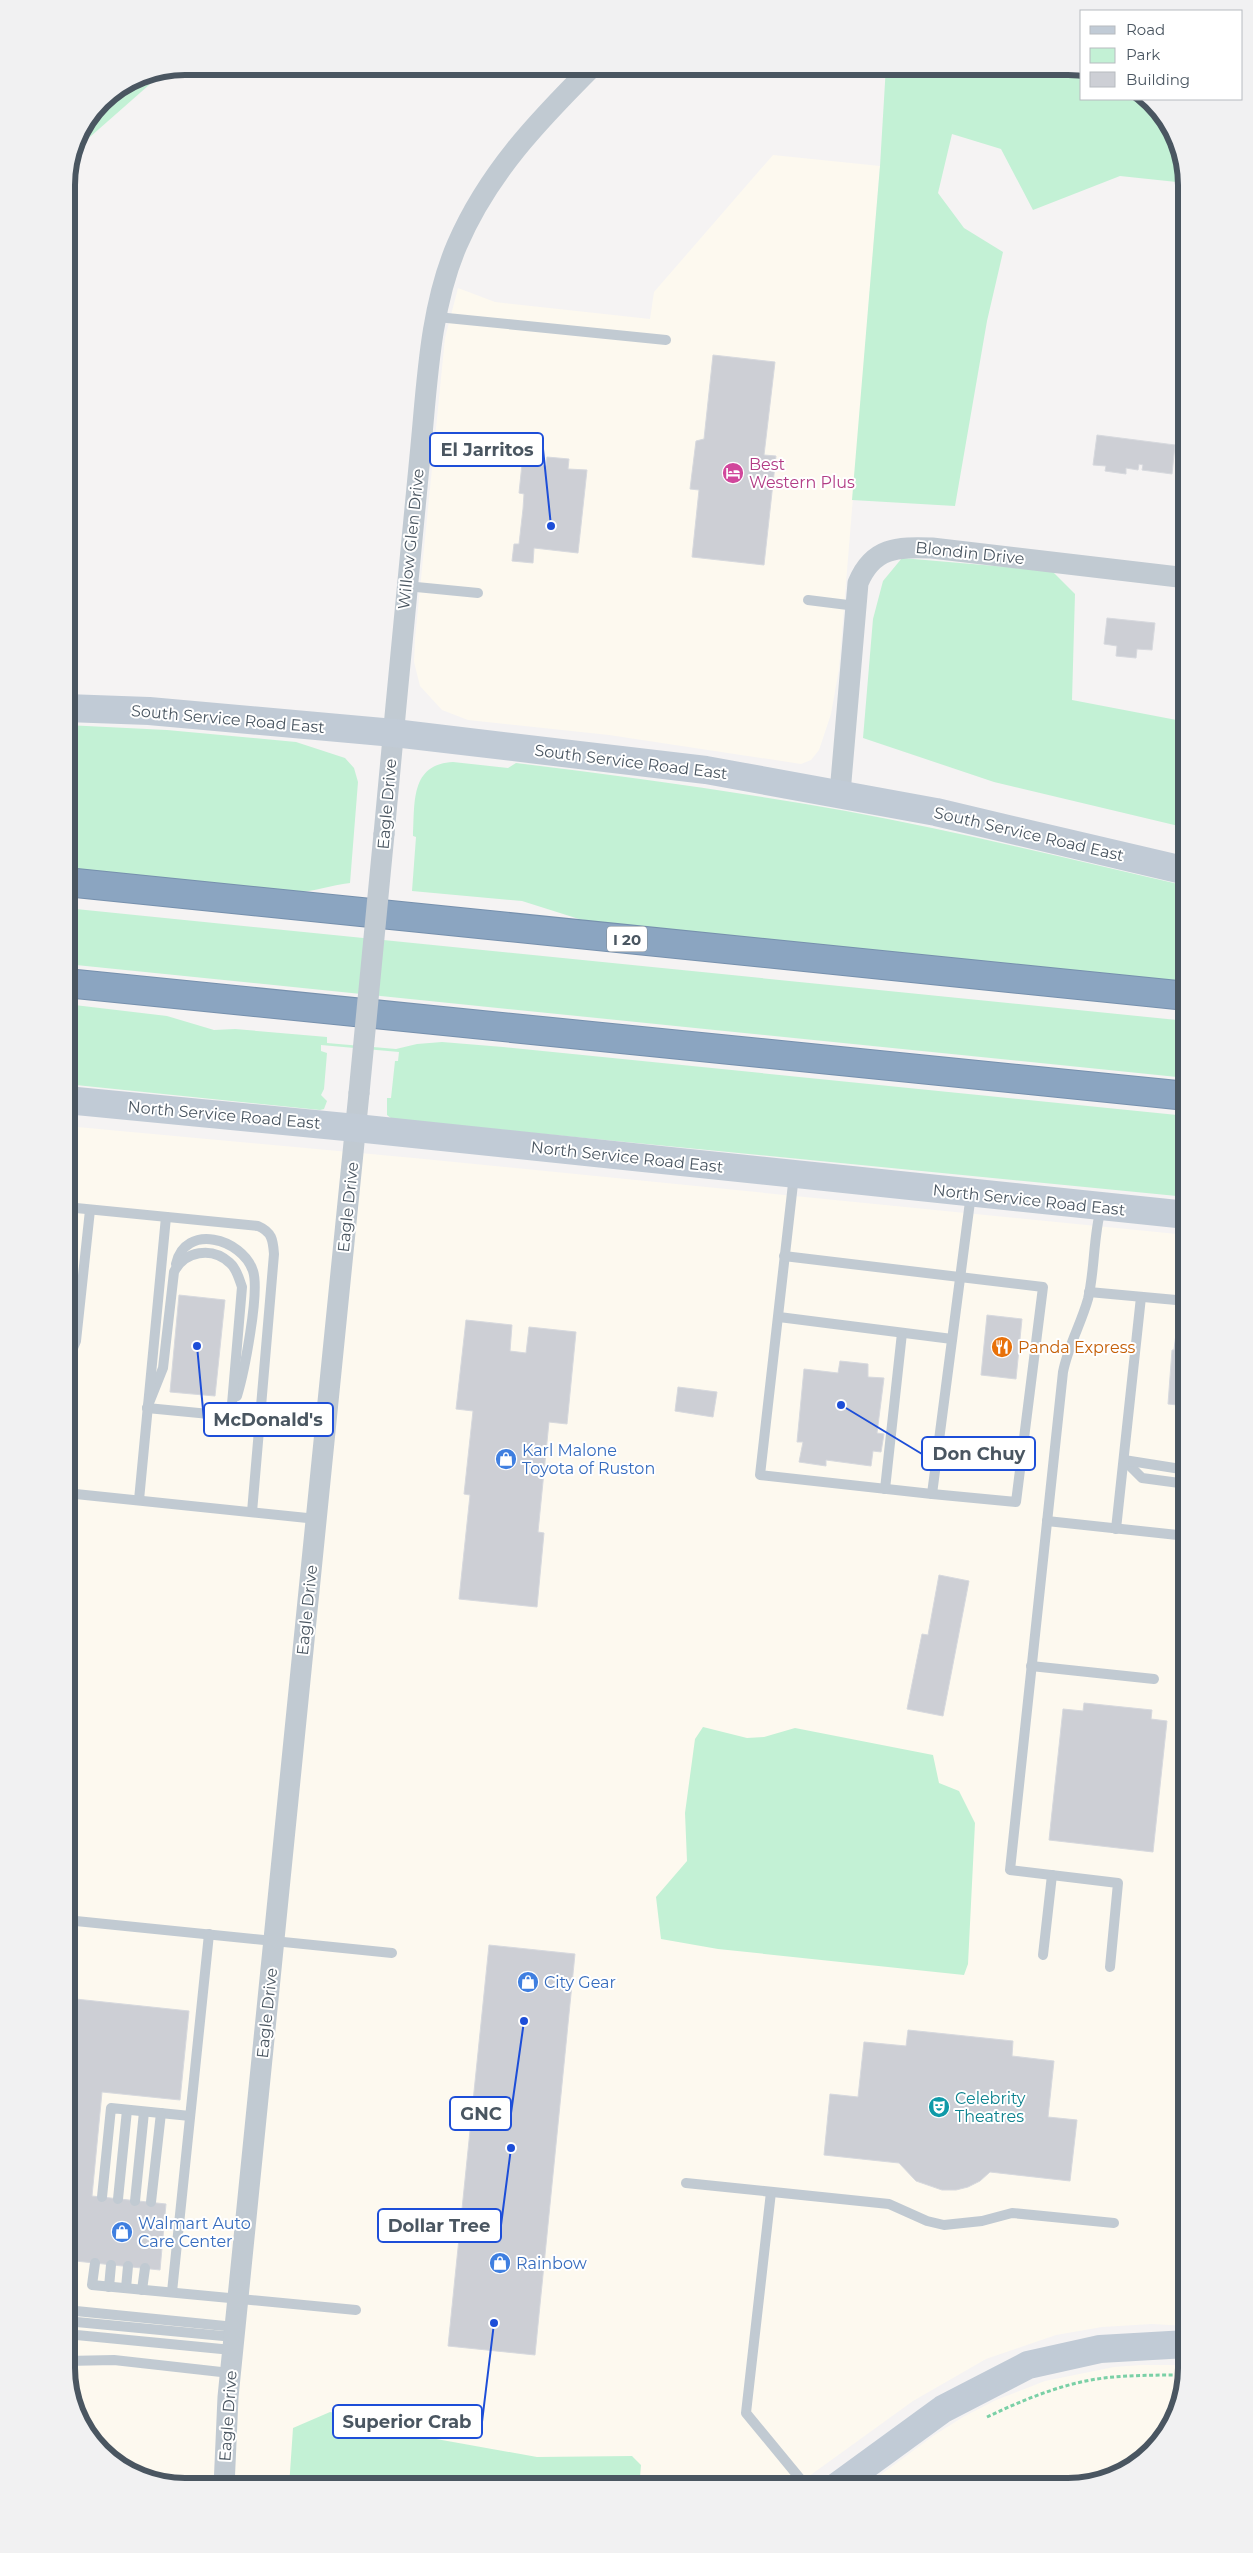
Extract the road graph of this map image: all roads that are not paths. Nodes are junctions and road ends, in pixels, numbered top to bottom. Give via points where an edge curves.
1 (584, 75) edge
2 (437, 317) junction
3 (666, 340) dead end
4 (1178, 577) edge
5 (406, 586) junction
6 (478, 593) dead end
7 (808, 600) dead end
8 (856, 606) junction
9 (75, 708) edge
10 (394, 734) junction
11 (840, 792) junction
12 (1178, 869) edge
13 (75, 883) edge
14 (75, 984) edge
15 (1178, 995) edge
16 (1178, 1095) edge
17 (75, 1101) edge
18 (356, 1128) junction
19 (794, 1175) junction
20 (971, 1194) junction
21 (1101, 1208) junction
22 (75, 1209) edge
23 (90, 1210) junction
24 (1178, 1214) edge
25 (166, 1217) junction
26 (784, 1256) junction
27 (174, 1272) junction
28 (960, 1277) junction
29 (1089, 1292) junction
30 (1141, 1297) junction
31 (1178, 1300) edge
32 (779, 1317) junction
33 (902, 1333) junction
34 (952, 1339) junction
35 (75, 1343) edge
36 (147, 1408) junction
37 (231, 1416) junction
38 (261, 1419) junction
39 (1124, 1460) junction
40 (1178, 1469) edge
41 (1178, 1483) edge
42 (885, 1489) junction
43 (75, 1494) edge
44 (932, 1494) junction
45 (139, 1500) junction
46 (252, 1512) junction
47 (317, 1519) junction
48 (1047, 1521) junction
49 (1116, 1529) junction
50 (1178, 1535) edge
51 (1031, 1666) junction
52 (1154, 1679) dead end
53 (1052, 1875) junction
54 (75, 1921) edge
55 (209, 1934) junction
56 (274, 1941) junction
57 (392, 1953) dead end
58 (1044, 1955) dead end
59 (1110, 1967) dead end
60 (127, 2110) junction
61 (144, 2112) junction
62 (161, 2113) junction
63 (190, 2116) junction
64 (686, 2183) dead end
65 (771, 2192) junction
66 (102, 2197) dead end
67 (118, 2199) dead end
68 (135, 2200) dead end
69 (151, 2202) dead end
70 (1114, 2223) dead end
71 (95, 2263) dead end
72 (111, 2264) dead end
73 (128, 2266) dead end
74 (144, 2268) dead end
75 (109, 2286) junction
76 (126, 2288) junction
77 (142, 2290) junction
78 (172, 2292) junction
79 (238, 2299) junction
80 (356, 2310) dead end
81 (75, 2312) edge
82 (75, 2322) edge
83 (75, 2334) edge
84 (234, 2338) junction
85 (1178, 2345) edge
86 (75, 2361) edge
87 (230, 2373) junction
88 (224, 2478) edge
89 (800, 2478) edge
90 (848, 2478) edge

1 - 2 street, Willow Glen Drive via 526,134 490,185 457,244 443,285
2 - 3 lane
2 - 5 street, Willow Glen Drive
4 - 8 street, Blondin Drive via 903,547 883,552 865,566 858,583
5 - 6 lane
5 - 10 street, Willow Glen Drive
7 - 8 lane
8 - 11 street, Blondin Drive
9 - 10 main road, South Service Road East via 149,711
10 - 11 main road, South Service Road East via 706,770
10 - 18 street, Eagle Drive, bridge
11 - 12 main road, South Service Road East
13 - 15 highway, I 20
14 - 16 highway
17 - 18 main road, North Service Road East
18 - 19 main road, North Service Road East
18 - 47 street, Eagle Drive
19 - 20 main road, North Service Road East
19 - 26 lane
20 - 21 main road, North Service Road East
20 - 28 lane
21 - 24 main road, North Service Road East
21 - 29 lane
22 - 23 lane
23 - 25 lane
23 - 35 lane
25 - 36 lane
25 - 38 lane via 258,1226 268,1230 274,1254
26 - 28 lane
26 - 32 lane
27 - 36 lane via 163,1368
27 - 37 lane via 186,1256 208,1253 230,1263 238,1276 242,1287
27 - 37 lane via 184,1247 202,1239 229,1244 252,1268 254,1286 245,1368
28 - 34 lane
28 - 44 lane via 1043,1287 1016,1502
29 - 30 lane
29 - 48 lane via 1063,1372
30 - 31 lane
30 - 39 lane
32 - 33 lane
32 - 42 lane via 760,1475
33 - 34 lane
33 - 42 lane
34 - 44 lane
36 - 37 lane
36 - 45 lane
37 - 38 lane
38 - 46 lane
39 - 40 lane
39 - 41 lane via 1142,1478
39 - 49 lane
42 - 44 lane
43 - 45 lane
45 - 46 lane
46 - 47 lane
47 - 56 street, Eagle Drive
48 - 49 lane
48 - 51 lane
49 - 50 lane
51 - 52 lane
51 - 53 lane via 1010,1870
53 - 58 lane
53 - 59 lane via 1118,1883
54 - 55 lane
55 - 56 lane
55 - 63 lane
56 - 57 lane
56 - 79 street, Eagle Drive
60 - 61 lane
60 - 66 lane via 111,2108
60 - 67 lane
61 - 62 lane
61 - 68 lane
62 - 63 lane
62 - 69 lane
63 - 78 lane
64 - 65 lane
65 - 70 lane via 889,2204 926,2221 944,2224 982,2222 1012,2213
65 - 89 lane via 746,2413
71 - 75 lane via 92,2285
72 - 75 lane
73 - 76 lane
74 - 77 lane
75 - 76 lane
76 - 77 lane
77 - 78 lane
78 - 79 lane
79 - 80 lane
79 - 84 street, Eagle Drive
81 - 84 lane
82 - 84 lane
83 - 84 lane
84 - 87 street, Eagle Drive
85 - 90 main road via 1100,2349 1028,2365 943,2409
86 - 87 lane via 114,2360
87 - 88 street, Eagle Drive

